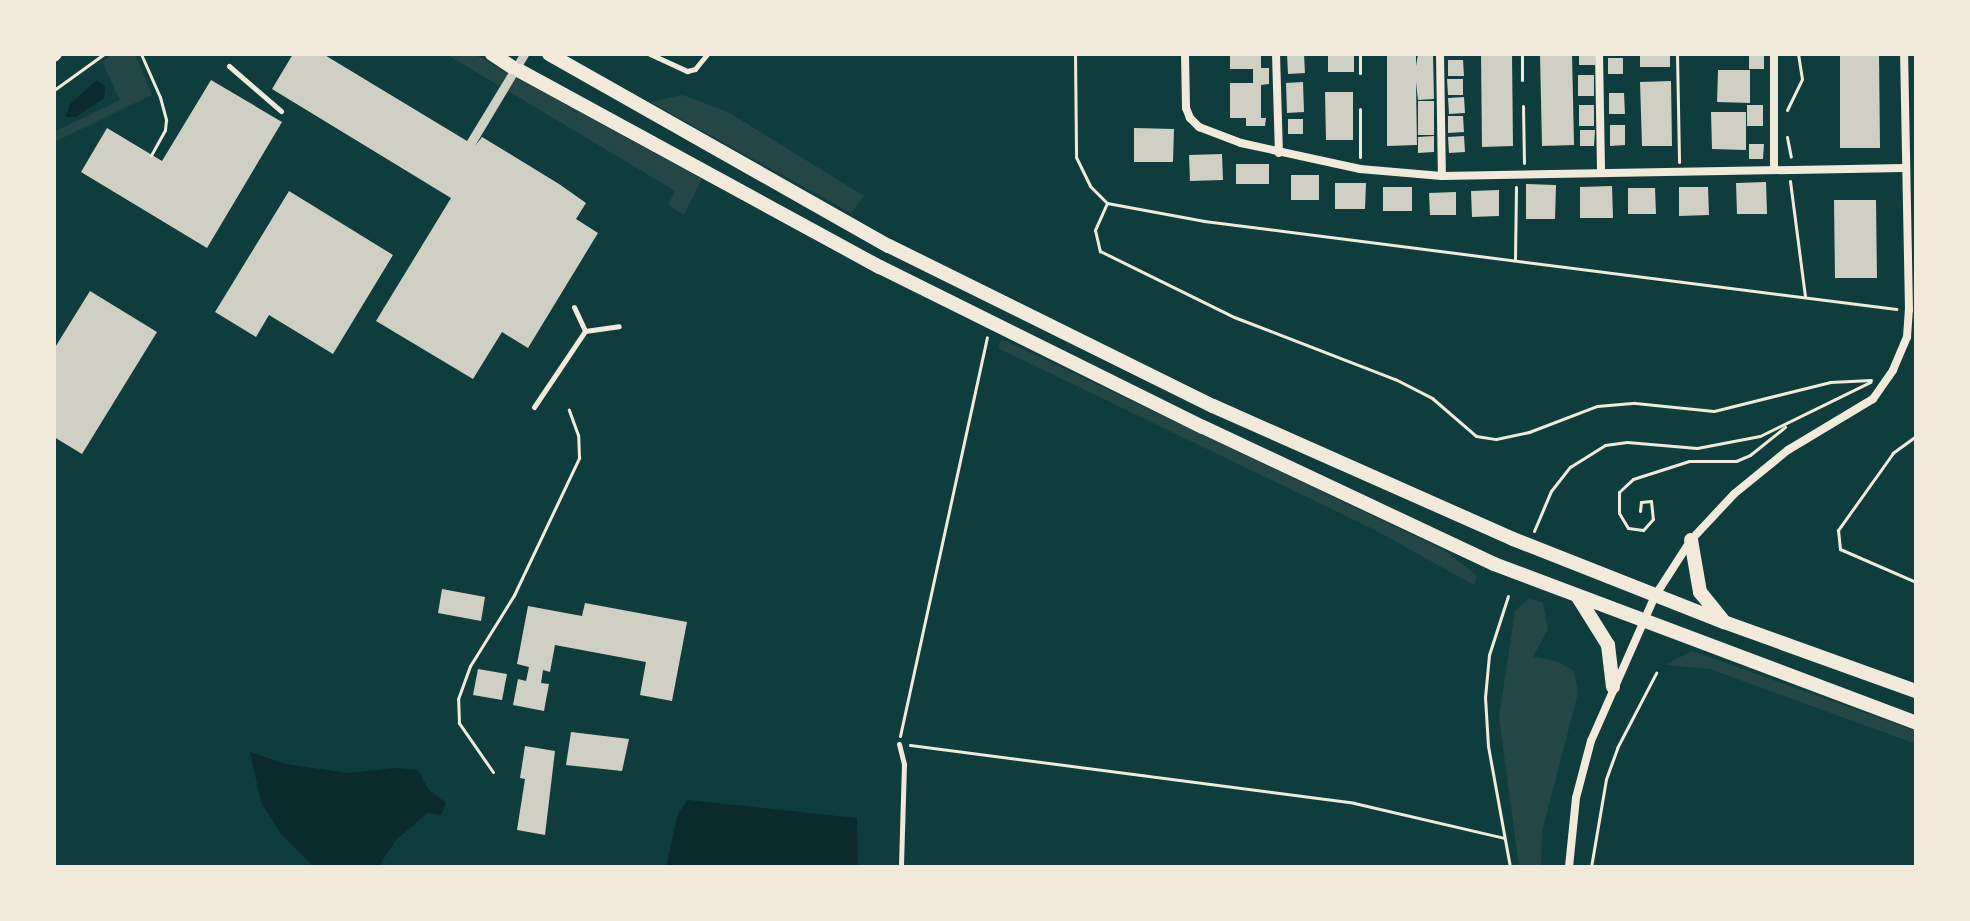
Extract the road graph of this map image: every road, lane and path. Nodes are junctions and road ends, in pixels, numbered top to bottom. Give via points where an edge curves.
1 (104, 54) edge
2 (141, 54) edge
3 (492, 54) edge
4 (549, 54) edge
5 (650, 54) edge
6 (707, 54) edge
7 (1075, 54) edge
8 (1185, 54) edge
9 (1276, 54) edge
10 (1360, 54) edge
11 (1440, 54) edge
12 (1522, 54) edge
13 (1599, 54) edge
14 (1677, 54) edge
15 (1774, 54) edge
16 (1798, 54) edge
17 (1904, 54) edge
18 (229, 66) dead end
19 (1360, 73) dead end
20 (1522, 80) dead end
21 (54, 90) edge
22 (1523, 106) dead end
23 (1360, 109) dead end
24 (281, 111) dead end
25 (1786, 112) dead end
26 (1787, 134) dead end
27 (1279, 153) junction
28 (151, 155) dead end
29 (1904, 168) junction
30 (1360, 169) junction
31 (1679, 169) junction
32 (1774, 170) junction
33 (1791, 170) junction
34 (1601, 172) junction
35 (1520, 174) junction
36 (1442, 176) junction
37 (1107, 203) junction
38 (1905, 206) junction
39 (1916, 206) edge
40 (1515, 259) junction
41 (1805, 297) junction
42 (574, 307) dead end
43 (1885, 307) dead end
44 (994, 323) junction
45 (619, 326) dead end
46 (585, 331) junction
47 (534, 407) dead end
48 (569, 410) dead end
49 (1791, 422) junction
50 (1916, 436) edge
51 (1640, 511) dead end
52 (1534, 531) dead end
53 (1691, 540) junction
54 (1916, 582) edge
55 (1508, 596) dead end
56 (1655, 596) junction
57 (1577, 597) junction
58 (1644, 622) junction
59 (1724, 622) junction
60 (1656, 673) dead end
61 (1613, 687) junction
62 (1916, 691) edge
63 (1916, 723) edge
64 (899, 744) junction
65 (493, 772) dead end
66 (1504, 838) junction
67 (901, 867) edge
68 (1510, 867) edge
69 (1569, 867) edge
70 (1591, 867) edge

1 - 21 path
2 - 28 path via 166,120
3 - 44 main road via 880,267
4 - 56 main road via 889,246 1213,406
5 - 6 lane via 687,71
7 - 37 path via 1076,157 1090,186
8 - 27 street via 1190,118 1215,134
9 - 27 street
10 - 19 path
11 - 36 street
12 - 20 path
13 - 34 street
14 - 31 path
15 - 32 street
16 - 25 path via 1802,79
17 - 29 street
18 - 24 lane
22 - 35 path
23 - 30 path
26 - 33 path
27 - 30 street
29 - 33 street
29 - 38 street
30 - 36 street
31 - 32 street
31 - 34 street
32 - 33 street
33 - 41 path
34 - 35 street
35 - 36 street
35 - 40 path
37 - 40 path via 1204,221
37 - 49 path via 1095,230 1100,251 1234,317 1395,379 1432,398 1476,436 1496,439 1529,432 1597,406 1635,403 1714,411 1830,382 1875,380
38 - 39 street
38 - 53 street via 1909,310 1907,337 1893,370 1873,399 1788,450 1734,494
40 - 41 path
41 - 43 path
42 - 46 lane
44 - 57 main road via 1494,564
44 - 64 path via 982,347
45 - 46 lane
46 - 47 lane
48 - 65 path via 579,458 514,595 470,666 458,699 463,730
49 - 51 path via 1736,461 1689,461 1633,479 1619,492 1619,513 1628,528 1643,530 1653,519 1651,501 1641,502
49 - 52 path via 1760,436 1697,448 1605,445 1570,467 1551,491
50 - 54 path via 1893,453 1838,530 1840,549
53 - 56 street
53 - 59 main road via 1700,592
55 - 66 path via 1489,655 1485,697
56 - 58 street
56 - 59 main road
57 - 58 main road
57 - 61 main road via 1608,645
58 - 61 street
58 - 63 main road
59 - 62 main road
60 - 70 path via 1606,779
61 - 69 street via 1576,798
64 - 66 path via 1354,803
64 - 67 lane via 904,764
66 - 68 path

